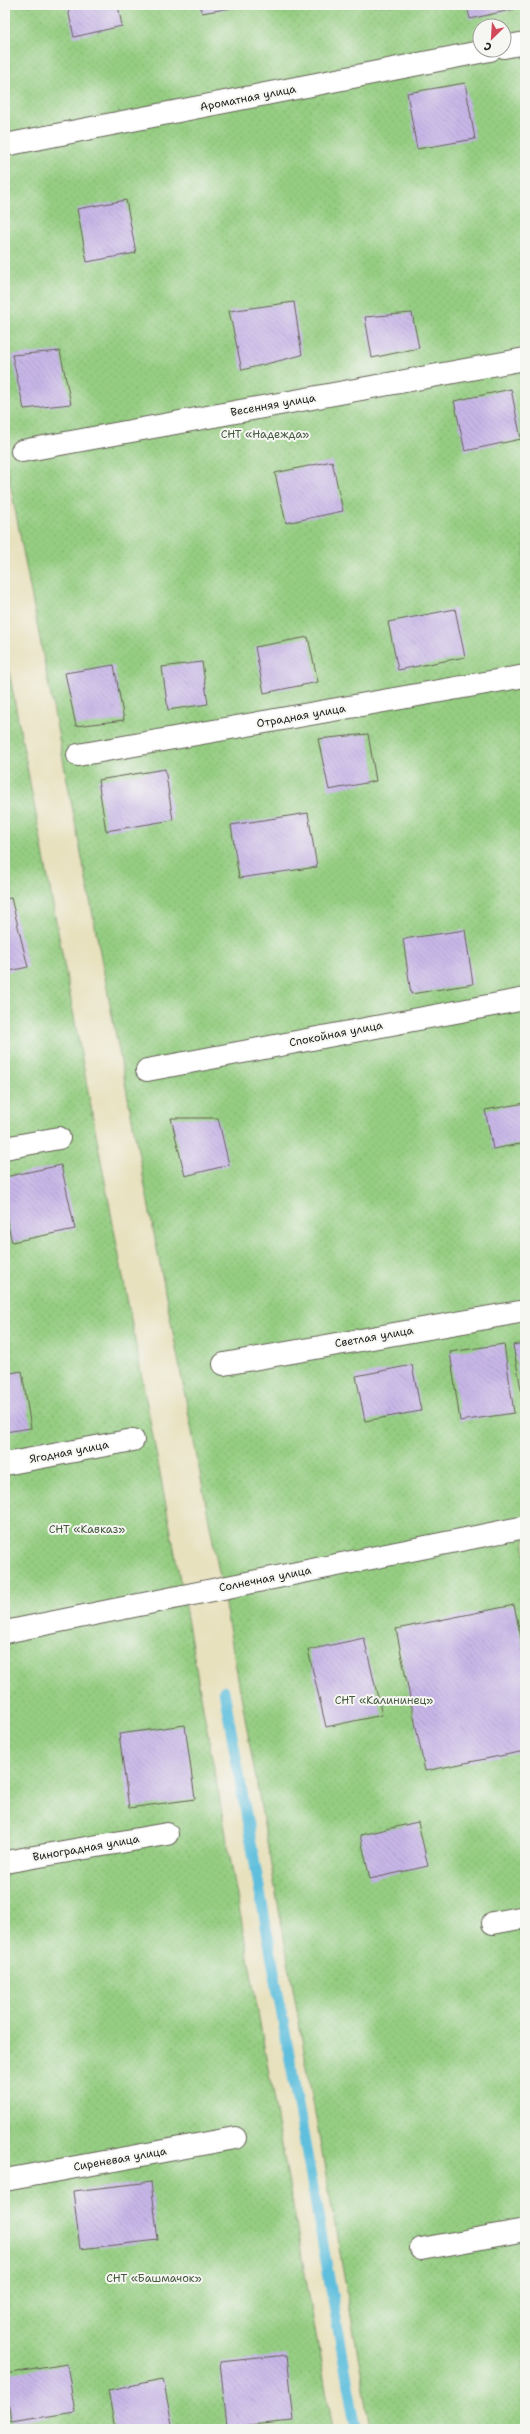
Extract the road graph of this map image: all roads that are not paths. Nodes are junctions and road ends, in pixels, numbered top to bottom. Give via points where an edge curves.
1 (525, 43) edge
2 (512, 45) edge
3 (472, 54) edge
4 (5, 145) edge
5 (525, 359) edge
6 (22, 451) dead end
7 (525, 676) edge
8 (78, 755) dead end
9 (525, 998) edge
10 (147, 1070) dead end
11 (59, 1138) dead end
12 (5, 1148) edge
13 (525, 1311) edge
14 (224, 1364) dead end
15 (133, 1440) dead end
16 (5, 1464) edge
17 (525, 1527) edge
18 (5, 1632) edge
19 (167, 1834) dead end
20 (5, 1862) edge
21 (525, 1917) edge
22 (493, 1923) dead end
23 (235, 2138) dead end
24 (5, 2180) edge
25 (525, 2230) edge
26 (421, 2249) dead end

1 - 2 street
3 - 4 street, Ароматная улица
5 - 6 street, Весенняя улица
7 - 8 street, Отрадная улица
9 - 10 street, Спокойная улица
11 - 12 street
13 - 14 street, Светлая улица
15 - 16 street, Ягодная улица
17 - 18 street, Солнечная улица
19 - 20 street, Виноградная улица
21 - 22 street
23 - 24 street, Сиреневая улица
25 - 26 street

